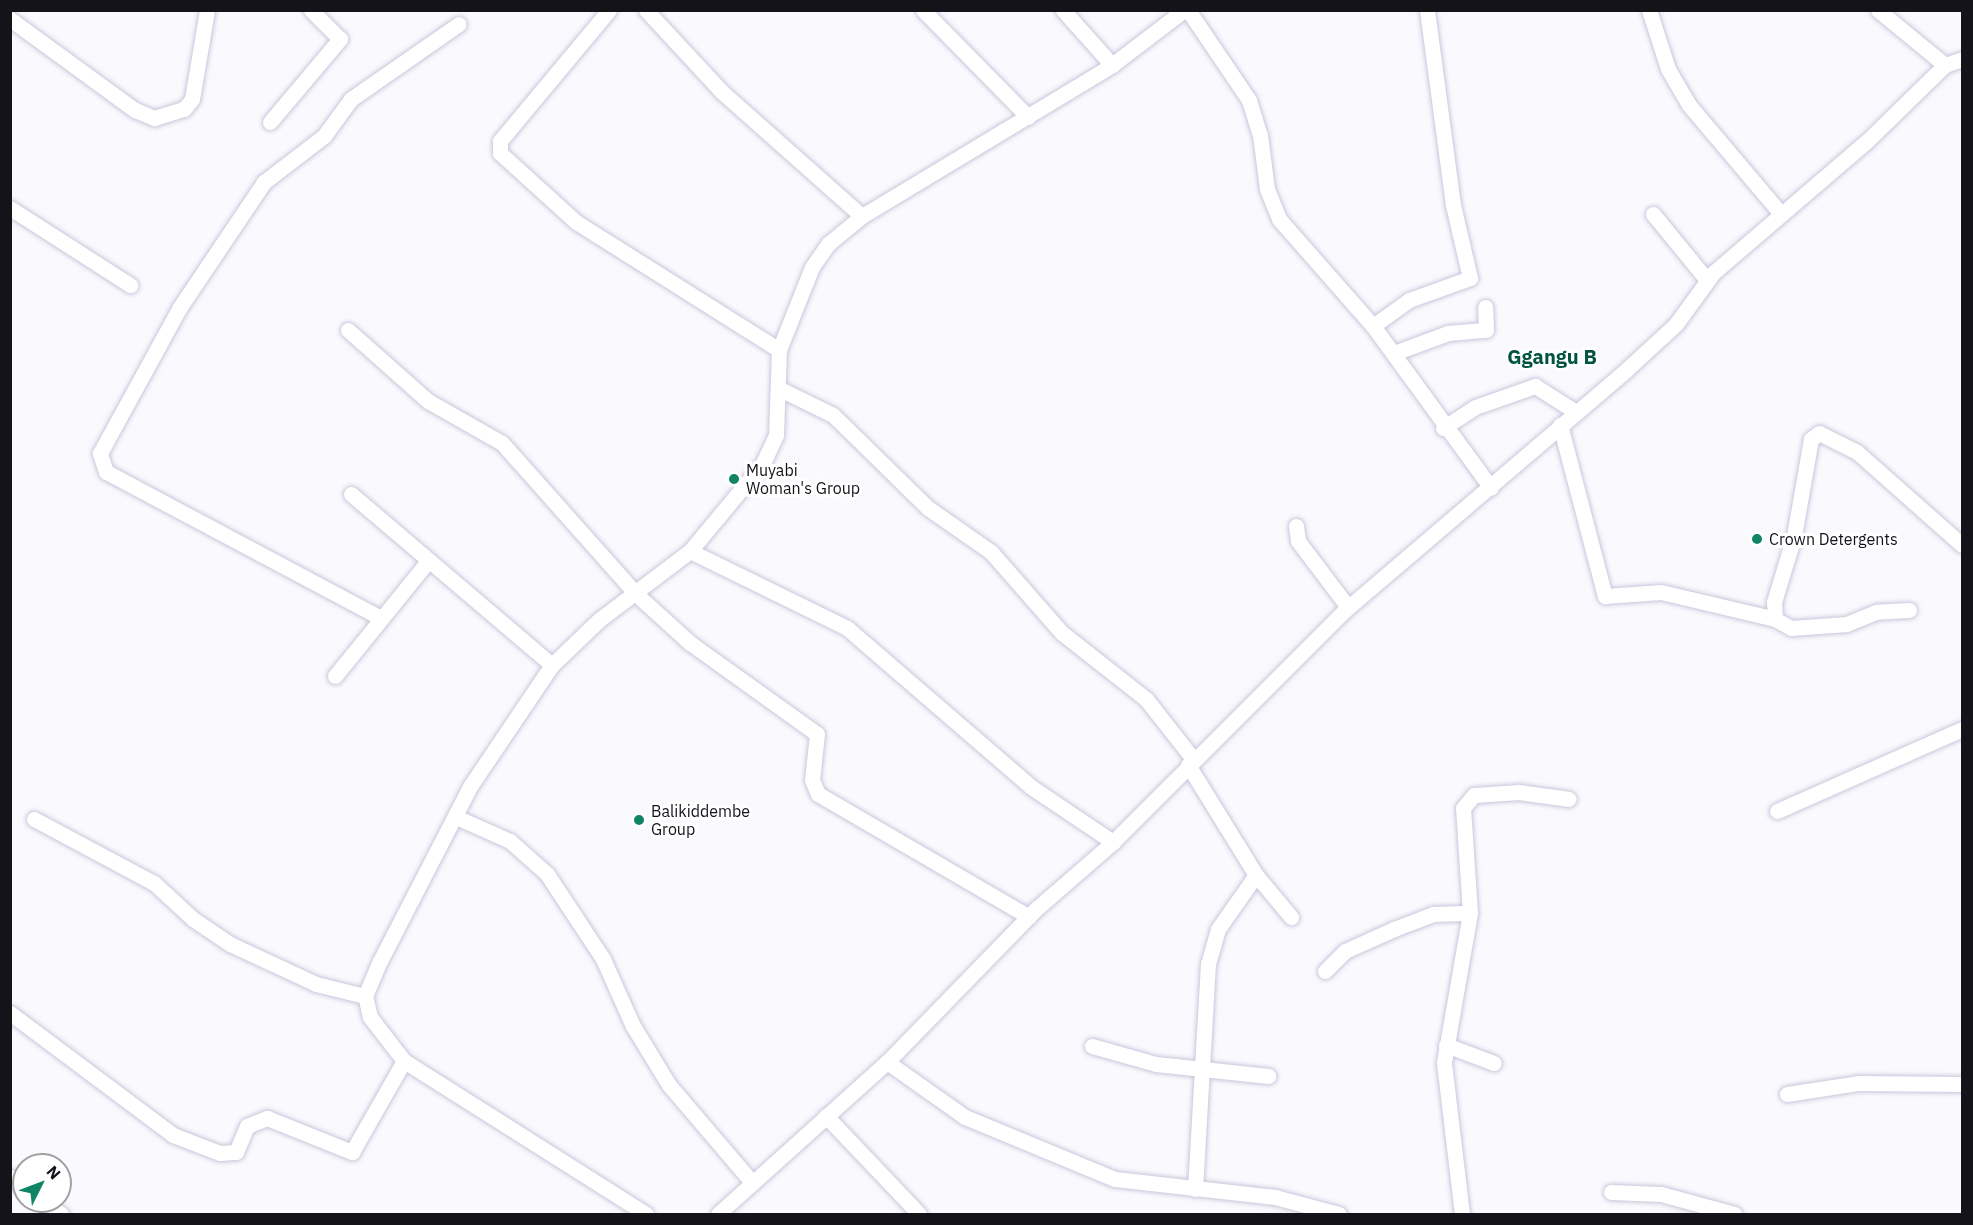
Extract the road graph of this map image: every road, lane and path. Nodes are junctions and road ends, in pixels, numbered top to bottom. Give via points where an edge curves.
1 (207, 10) edge
2 (310, 10) edge
3 (609, 10) edge
4 (646, 10) edge
5 (923, 10) edge
6 (1063, 10) edge
7 (1186, 10) edge
8 (1427, 10) edge
9 (1649, 10) edge
10 (1878, 10) edge
11 (10, 19) edge
12 (459, 24) dead end
13 (1962, 59) edge
14 (1112, 65) junction
15 (1945, 65) junction
16 (1028, 117) junction
17 (270, 122) dead end
18 (10, 208) edge
19 (1653, 214) dead end
20 (1781, 214) junction
21 (862, 216) junction
22 (1707, 280) junction
23 (130, 285) dead end
24 (1485, 308) dead end
25 (1373, 326) junction
26 (348, 330) dead end
27 (779, 350) junction
28 (1394, 353) junction
29 (780, 389) junction
30 (1576, 412) junction
31 (1560, 425) junction
32 (1443, 428) junction
33 (1491, 488) junction
34 (351, 494) dead end
35 (1296, 526) dead end
36 (1957, 528) edge
37 (1962, 545) edge
38 (690, 551) junction
39 (429, 560) junction
40 (636, 594) junction
41 (1348, 607) junction
42 (1909, 610) dead end
43 (379, 617) junction
44 (1775, 619) junction
45 (552, 665) junction
46 (335, 676) dead end
47 (1962, 729) edge
48 (1191, 763) junction
49 (1569, 799) dead end
50 (1777, 811) dead end
51 (456, 817) junction
52 (34, 819) dead end
53 (1113, 842) junction
54 (1256, 875) junction
55 (1470, 913) junction
56 (1029, 916) junction
57 (1292, 917) dead end
58 (1325, 971) dead end
59 (365, 996) junction
60 (10, 1013) edge
61 (1446, 1045) junction
62 (1092, 1047) dead end
63 (404, 1060) junction
64 (887, 1062) junction
65 (1494, 1063) dead end
66 (1199, 1068) junction
67 (1269, 1076) dead end
68 (1962, 1084) edge
69 (1787, 1094) dead end
70 (826, 1116) junction
71 (751, 1181) junction
72 (1195, 1189) junction
73 (1611, 1192) dead end
74 (725, 1212) edge
75 (645, 1215) edge
76 (919, 1215) edge
77 (1339, 1215) edge
78 (1461, 1215) edge
79 (1734, 1215) edge

1 - 11 street via 192,99 184,109 154,118 135,110
2 - 17 street via 340,39
3 - 27 street via 500,141 500,153 576,222
4 - 21 street via 721,91
5 - 16 street
6 - 14 street
7 - 14 street
7 - 25 street via 1249,100 1279,219
8 - 25 street via 1453,205 1470,278 1409,300
9 - 20 street via 1668,69 1689,105
10 - 15 street
12 - 43 street via 351,99 324,136 264,182 180,307 100,453 106,472
13 - 15 street
14 - 16 street
15 - 20 street
16 - 21 street
18 - 23 street
19 - 22 street
20 - 22 street
21 - 27 street via 828,244 812,267
22 - 30 street via 1676,324
24 - 28 street via 1486,330 1448,333
25 - 28 street
26 - 40 street via 428,401 502,442 524,462
27 - 29 street
28 - 32 street
29 - 38 street via 776,435 763,463
29 - 48 street via 841,421 928,508 991,552 1062,633 1146,699
30 - 31 street
30 - 32 street via 1535,386 1475,406
31 - 33 street
31 - 44 street via 1605,596 1661,592
32 - 33 street
33 - 41 street
34 - 39 street
35 - 41 street via 1298,541
36 - 37 street
36 - 44 street via 1857,452 1819,433 1811,439 1794,536 1774,602
38 - 40 street
38 - 53 street via 847,628 1030,787
39 - 43 street
39 - 45 street
40 - 45 street
40 - 56 street via 690,643 817,734 812,780 818,794
41 - 48 street
42 - 44 street via 1876,612 1847,624 1791,628
43 - 46 street
45 - 51 street
47 - 50 street
48 - 53 street
48 - 54 street
49 - 55 street via 1519,792 1474,795 1465,802 1462,821
51 - 59 street
51 - 71 street via 510,842 547,874 603,959 633,1026 669,1085
52 - 59 street via 154,883 193,919 230,944 316,984
53 - 56 street
54 - 57 street
54 - 66 street via 1218,929 1203,996
55 - 58 street via 1433,914 1394,929 1345,951
55 - 61 street
56 - 64 street
59 - 63 street via 370,1017
60 - 63 street via 173,1135 220,1153 236,1152 247,1126 267,1118 352,1152
61 - 65 street via 1478,1052
61 - 78 street via 1444,1096
62 - 66 street via 1128,1059
63 - 75 street
64 - 70 street
64 - 72 street via 965,1117 1070,1162 1115,1179
66 - 67 street
66 - 72 street
68 - 69 street via 1859,1083
70 - 71 street
70 - 76 street
71 - 74 street
72 - 77 street via 1275,1197
73 - 79 street via 1661,1194

